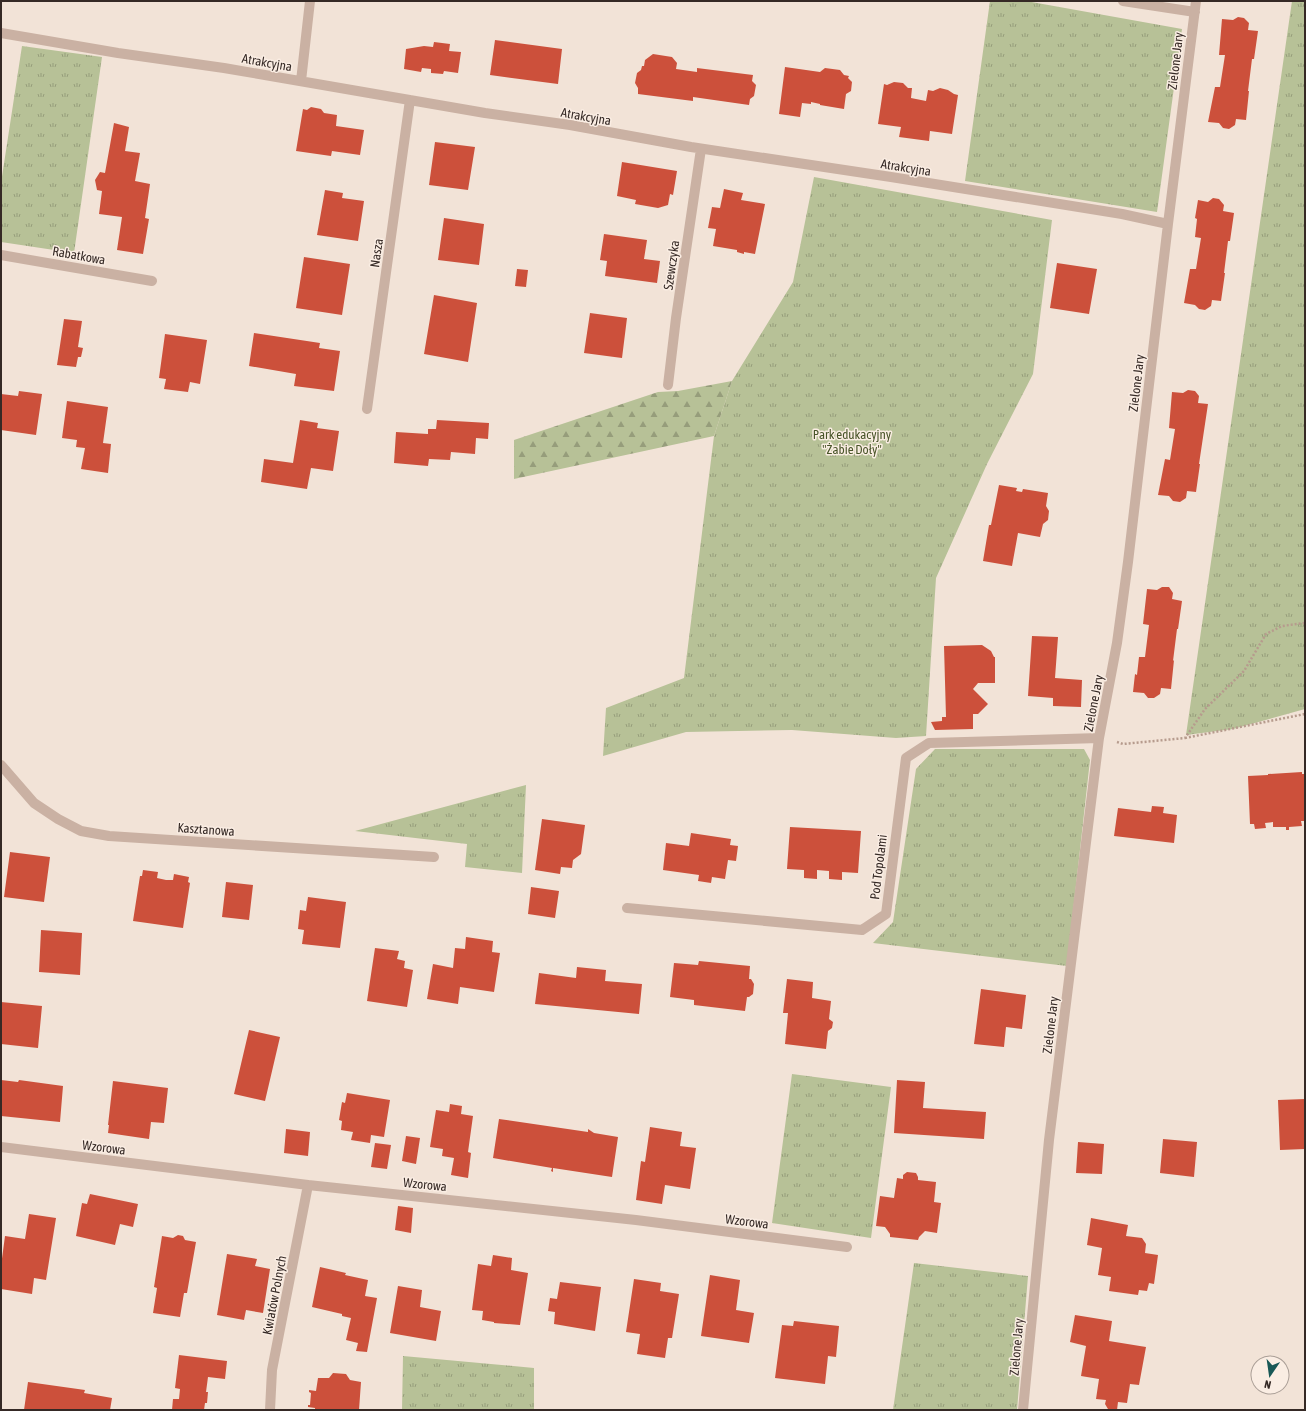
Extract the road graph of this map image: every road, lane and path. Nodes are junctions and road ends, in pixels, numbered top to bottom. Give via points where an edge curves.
1 (310, 1) edge
2 (1123, 1) edge
3 (1196, 1) edge
4 (1195, 12) junction
5 (1, 33) edge
6 (301, 81) junction
7 (410, 100) junction
8 (701, 149) junction
9 (1168, 224) junction
10 (1, 255) edge
11 (152, 281) dead end
12 (668, 385) dead end
13 (367, 409) dead end
14 (1305, 623) edge
15 (1305, 714) edge
16 (1099, 738) junction
17 (1184, 738) junction
18 (1, 765) edge
19 (434, 857) dead end
20 (627, 908) dead end
21 (1, 1147) edge
22 (308, 1185) junction
23 (847, 1247) dead end
24 (270, 1410) edge
25 (1023, 1410) edge

1 - 6 street
2 - 4 street
3 - 4 street, Zielone Jary
4 - 9 street, Zielone Jary
5 - 6 street, Atrakcyjna
6 - 7 street, Atrakcyjna
7 - 8 street, Atrakcyjna
7 - 13 street, Nasza
8 - 9 street, Atrakcyjna via 898,178 1122,214
8 - 12 street, Szewczyka
9 - 16 street, Zielone Jary via 1117,643
10 - 11 street, Rabatkowa
14 - 17 path via 1282,626 1266,634 1244,671 1205,709
15 - 17 path
16 - 17 path via 1123,744
16 - 20 street, Pod Topolami via 929,743 906,758 886,914 862,930
16 - 25 street, Zielone Jary via 1049,1140
18 - 19 street, Kasztanowa via 34,803 81,831 109,836
21 - 22 street, Wzorowa
22 - 23 street, Wzorowa via 636,1220
22 - 24 street, Kwiatów Polnych via 272,1370

